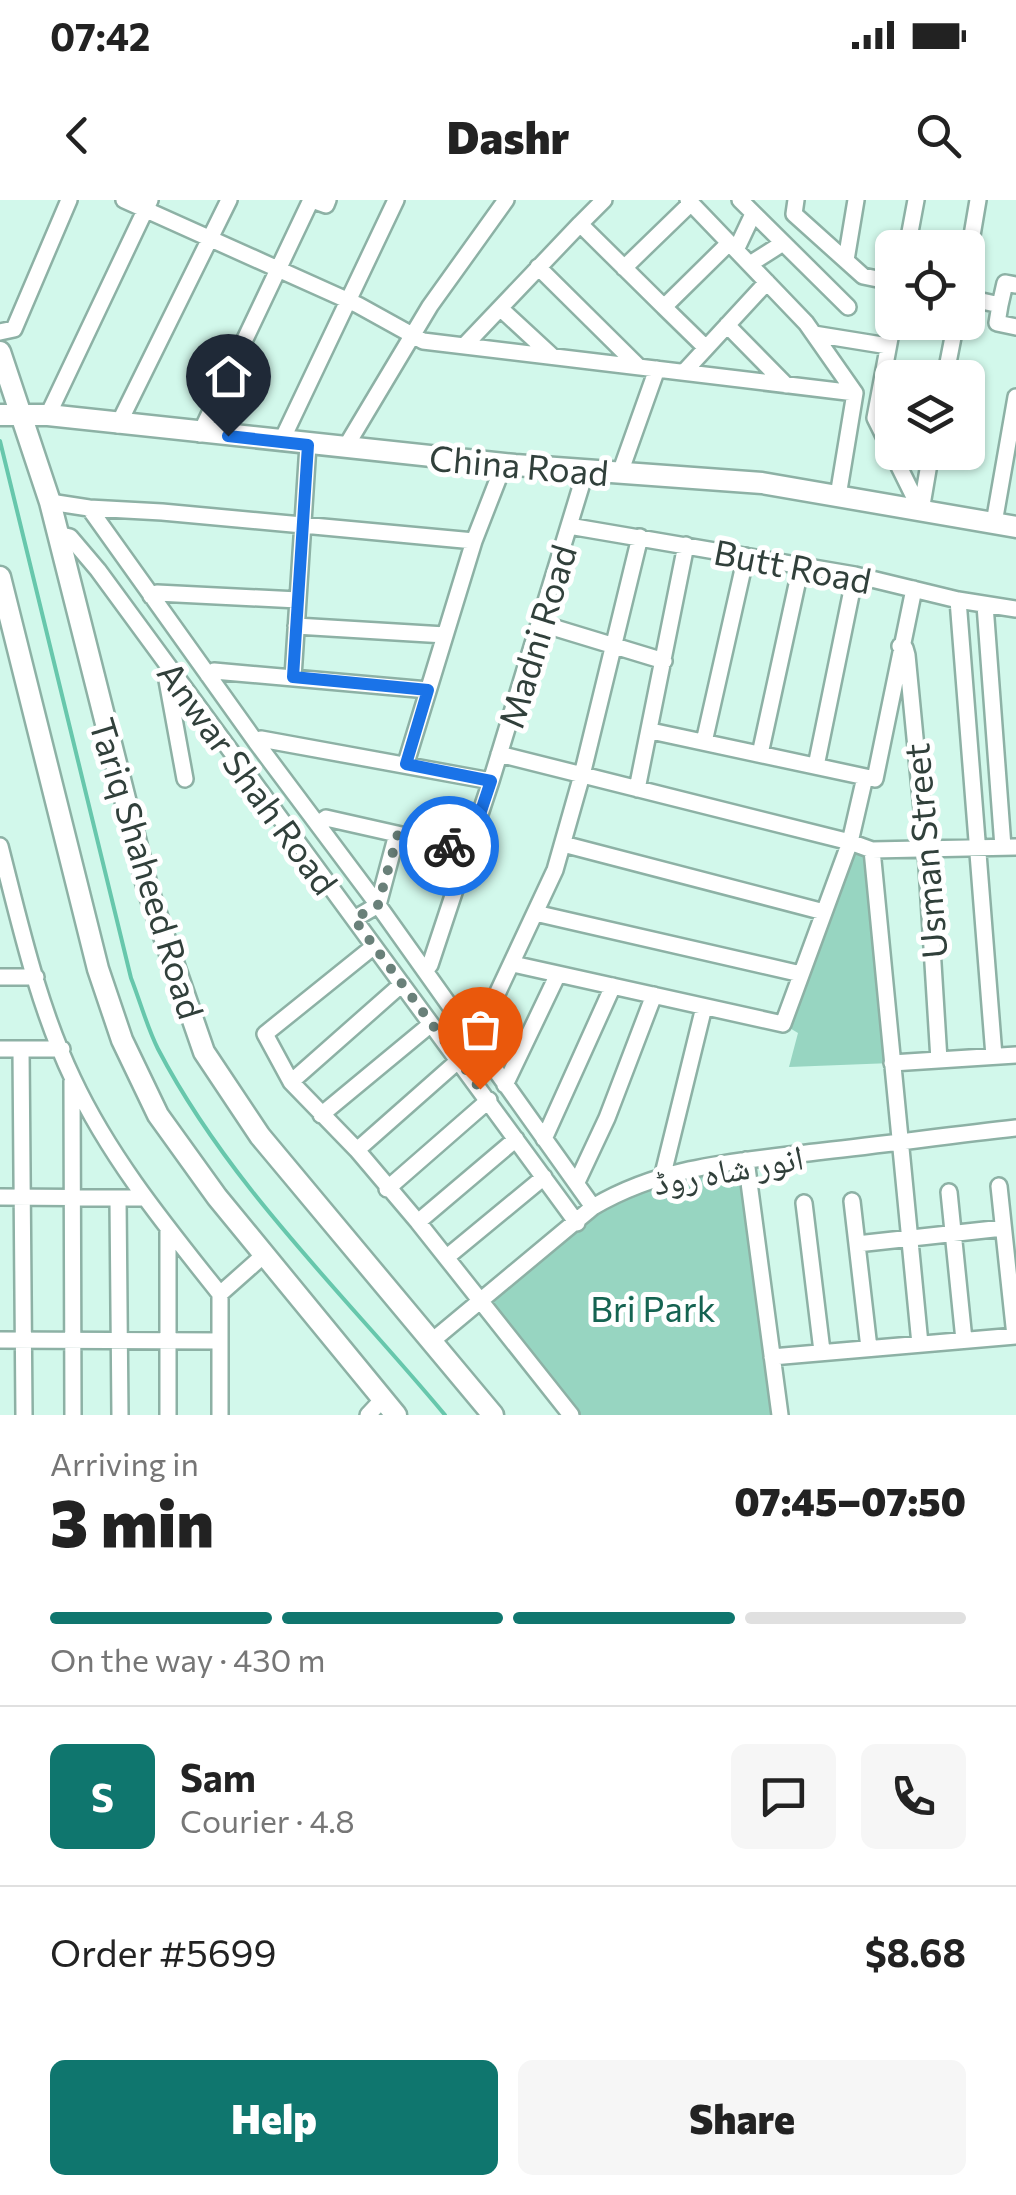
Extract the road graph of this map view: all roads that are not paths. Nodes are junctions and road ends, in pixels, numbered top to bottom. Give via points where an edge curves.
1 (70, 200) edge
2 (124, 200) edge
3 (229, 200) edge
4 (312, 200) edge
5 (328, 200) edge
6 (396, 200) edge
7 (506, 200) edge
8 (604, 200) edge
9 (740, 200) edge
10 (781, 200) edge
11 (856, 200) edge
12 (916, 200) edge
13 (978, 200) edge
14 (689, 202) edge
15 (148, 205) edge
16 (795, 207) edge
17 (753, 214) junction
18 (580, 224) junction
19 (910, 230) edge
20 (973, 230) edge
21 (210, 238) junction
22 (783, 243) junction
23 (733, 246) junction
24 (846, 260) junction
25 (750, 264) junction
26 (538, 267) junction
27 (624, 268) junction
28 (277, 269) junction
29 (875, 278) edge
30 (767, 282) junction
31 (1016, 285) edge
32 (347, 300) junction
33 (985, 302) edge
34 (1000, 305) junction
35 (664, 307) junction
36 (848, 307) dead end
37 (500, 308) junction
38 (727, 325) junction
39 (1016, 327) edge
40 (0, 332) edge
41 (814, 334) junction
42 (414, 336) junction
43 (889, 340) edge
44 (464, 346) junction
45 (888, 346) junction
46 (706, 348) junction
47 (0, 352) edge
48 (552, 356) junction
49 (639, 367) junction
50 (657, 369) junction
51 (684, 372) junction
52 (786, 385) junction
53 (854, 393) junction
54 (1016, 397) edge
55 (10, 415) edge
56 (48, 415) junction
57 (118, 425) junction
58 (200, 434) junction
59 (281, 442) junction
60 (308, 445) junction
61 (345, 448) junction
62 (504, 464) junction
63 (586, 470) junction
64 (928, 470) edge
65 (620, 473) junction
66 (838, 496) junction
67 (50, 502) junction
68 (89, 508) junction
69 (920, 510) junction
70 (994, 523) junction
71 (302, 525) junction
72 (569, 526) junction
73 (1016, 527) edge
74 (57, 534) junction
75 (640, 537) junction
76 (474, 541) junction
77 (686, 546) junction
78 (746, 556) junction
79 (801, 566) junction
80 (855, 576) junction
81 (0, 577) edge
82 (914, 588) junction
83 (151, 596) junction
84 (298, 600) junction
85 (958, 600) junction
86 (986, 605) junction
87 (1016, 610) edge
88 (540, 623) junction
89 (296, 626) junction
90 (446, 635) junction
91 (614, 645) junction
92 (900, 646) junction
93 (664, 661) junction
94 (170, 669) junction
95 (208, 675) junction
96 (293, 677) junction
97 (428, 690) junction
98 (651, 731) junction
99 (256, 742) junction
100 (704, 742) junction
101 (500, 754) junction
102 (760, 754) junction
103 (406, 764) junction
104 (816, 766) junction
105 (582, 775) junction
106 (865, 777) junction
107 (185, 779) dead end
108 (491, 781) junction
109 (638, 789) junction
110 (320, 823) junction
111 (398, 834) junction
112 (850, 842) junction
113 (563, 844) junction
114 (0, 846) edge
115 (1009, 847) edge
116 (979, 848) junction
117 (468, 850) junction
118 (872, 850) junction
119 (926, 851) junction
120 (4, 881) edge
121 (378, 905) junction
122 (824, 912) junction
123 (535, 913) junction
124 (354, 919) junction
125 (373, 947) junction
126 (513, 964) junction
127 (425, 970) junction
128 (558, 974) junction
129 (801, 974) junction
130 (0, 977) edge
131 (36, 977) junction
132 (402, 984) junction
133 (613, 986) junction
134 (654, 996) junction
135 (704, 1007) junction
136 (431, 1024) junction
137 (475, 1041) junction
138 (0, 1049) edge
139 (20, 1049) junction
140 (62, 1049) junction
141 (1016, 1055) edge
142 (994, 1056) junction
143 (458, 1060) junction
144 (939, 1060) junction
145 (892, 1063) junction
146 (72, 1077) junction
147 (290, 1082) junction
148 (505, 1084) junction
149 (489, 1100) junction
150 (321, 1115) junction
151 (1016, 1128) edge
152 (516, 1138) junction
153 (544, 1139) junction
154 (900, 1142) junction
155 (356, 1150) junction
156 (746, 1160) junction
157 (663, 1174) junction
158 (544, 1177) junction
159 (577, 1182) junction
160 (999, 1186) dead end
161 (387, 1188) junction
162 (948, 1192) dead end
163 (0, 1197) edge
164 (24, 1197) junction
165 (145, 1198) junction
166 (118, 1199) junction
167 (74, 1200) junction
168 (804, 1202) dead end
169 (852, 1202) dead end
170 (593, 1207) junction
171 (418, 1222) junction
172 (576, 1223) junction
173 (168, 1228) junction
174 (1003, 1228) junction
175 (953, 1234) junction
176 (910, 1238) junction
177 (857, 1244) junction
178 (264, 1254) junction
179 (447, 1257) junction
180 (220, 1294) junction
181 (480, 1304) junction
182 (1015, 1336) edge
183 (24, 1339) junction
184 (74, 1339) junction
185 (0, 1340) edge
186 (119, 1340) junction
187 (168, 1340) junction
188 (964, 1340) junction
189 (220, 1341) junction
190 (533, 1341) dead end
191 (432, 1342) junction
192 (920, 1344) junction
193 (869, 1348) junction
194 (822, 1351) junction
195 (520, 1352) junction
196 (772, 1357) junction
197 (390, 1407) edge
198 (24, 1415) edge
199 (73, 1415) edge
200 (120, 1415) edge
201 (168, 1415) edge
202 (220, 1415) edge
203 (368, 1415) edge
204 (494, 1415) edge
205 (571, 1415) edge
206 (780, 1415) edge

1 - 40 street via 14,329
2 - 15 street
3 - 21 street
4 - 5 street
4 - 28 street
6 - 32 street
7 - 42 street
8 - 18 street
9 - 17 street
10 - 16 street
11 - 24 street
12 - 19 street
13 - 20 street
14 - 23 street
14 - 27 street
15 - 21 street
15 - 56 street
16 - 24 street
17 - 22 street
17 - 23 street
18 - 26 street
18 - 27 street
21 - 28 street
21 - 57 street
22 - 25 street
22 - 36 street
23 - 25 street
23 - 35 street
24 - 29 street
25 - 30 street
26 - 37 street
26 - 49 street
27 - 35 street
28 - 32 street
28 - 58 street
30 - 38 street
30 - 41 street
31 - 34 street via 1005,282
32 - 42 street
32 - 59 street
33 - 34 street
34 - 39 street via 996,323
35 - 46 street
37 - 44 street
37 - 48 street
38 - 46 street
38 - 52 street
41 - 45 street
41 - 53 street
42 - 44 street
42 - 61 street
43 - 45 street
44 - 48 street
45 - 69 street via 875,418
46 - 51 street
47 - 55 main road, Tariq Shaheed Road
48 - 49 street
49 - 50 street
50 - 51 street
50 - 65 street
51 - 52 street
52 - 53 street
53 - 66 street
54 - 70 street
55 - 56 main road, China Road
55 - 67 main road, Tariq Shaheed Road via 31,438
56 - 57 main road, China Road
57 - 58 main road, China Road
58 - 59 main road, China Road
59 - 60 main road, China Road
60 - 61 main road, China Road
60 - 71 street
61 - 62 main road, China Road
62 - 63 main road, China Road
62 - 76 street
63 - 65 main road, China Road
63 - 72 street, Madni Road
64 - 69 street
65 - 66 main road, China Road
66 - 69 main road, China Road
67 - 68 street
67 - 74 main road, Tariq Shaheed Road
68 - 71 street
68 - 83 street, Anwar Shah Road
69 - 70 main road, China Road
70 - 73 main road, China Road
71 - 76 street
71 - 84 street
72 - 75 street, Butt Road
72 - 88 street, Madni Road
74 - 94 street, Anwar Shah Road via 86,554
74 - 191 main road, Tariq Shaheed Road via 131,832 204,1052 260,1136
75 - 77 street, Butt Road
75 - 91 street
76 - 90 street
77 - 78 street, Butt Road
77 - 93 street
78 - 79 street, Butt Road
78 - 100 street
79 - 80 street, Butt Road
79 - 102 street
80 - 82 street, Butt Road
80 - 104 street
81 - 178 main road, Tariq Shaheed Road via 98,969 122,1040 158,1115
82 - 85 street, Butt Road
82 - 92 street
83 - 84 street
83 - 95 street, Anwar Shah Road
84 - 89 street
85 - 86 street, Butt Road
85 - 116 street
86 - 87 street, Butt Road
86 - 115 street
88 - 91 street
88 - 101 street, Madni Road
89 - 90 street
89 - 96 street
90 - 97 street
91 - 93 street
91 - 105 street
92 - 106 street via 875,779
92 - 119 street, Usman Street via 907,655
93 - 98 street
94 - 107 street
94 - 124 street, Anwar Shah Road
95 - 96 street
95 - 99 street, Anwar Shah Road
96 - 97 street
97 - 103 street
98 - 100 street
98 - 109 street
99 - 103 street
99 - 110 street, Anwar Shah Road
100 - 102 street
101 - 105 street
101 - 108 street, Madni Road
102 - 104 street
103 - 108 street
104 - 106 street
105 - 109 street
105 - 113 street
106 - 112 street
108 - 117 street, Madni Road
109 - 112 street
110 - 111 street via 326,818
110 - 121 street, Anwar Shah Road
111 - 117 street
111 - 121 street
112 - 118 street
112 - 122 street
113 - 122 street
113 - 123 street
114 - 120 street
115 - 116 street
116 - 119 street
116 - 142 street
117 - 127 street, Madni Road
118 - 119 street
118 - 145 street
119 - 144 street, Usman Street
120 - 131 street
121 - 124 street
121 - 127 street, Anwar Shah Road
122 - 129 street
123 - 126 street
123 - 129 street
124 - 125 street, Anwar Shah Road
125 - 132 street, Anwar Shah Road
125 - 147 street via 266,1034
126 - 128 street
126 - 137 street
127 - 137 street, Anwar Shah Road
128 - 133 street
128 - 148 street
129 - 135 street via 782,1024
130 - 131 street
131 - 140 street
132 - 136 street, Anwar Shah Road
132 - 147 street
133 - 134 street
133 - 153 street
134 - 135 street
134 - 159 street
135 - 157 street
136 - 143 street, Anwar Shah Road
136 - 150 street
137 - 148 street, Anwar Shah Road
138 - 139 street
139 - 140 street
139 - 164 street
140 - 146 street
141 - 142 street
142 - 144 street
143 - 149 street, Anwar Shah Road
143 - 155 street
144 - 145 street
145 - 154 street
146 - 165 street
146 - 167 street
147 - 150 street
148 - 153 street, Anwar Shah Road
149 - 152 street, Anwar Shah Road
149 - 161 street
150 - 155 street
151 - 154 street, انور شاہ روڈ
152 - 158 street, Anwar Shah Road
152 - 171 street
153 - 159 street, Anwar Shah Road
154 - 156 street, انور شاہ روڈ
154 - 176 street
155 - 161 street
156 - 157 street, انور شاہ روڈ
156 - 196 street
157 - 170 street, انور شاہ روڈ
158 - 172 street, Anwar Shah Road
158 - 179 street
159 - 170 street, Anwar Shah Road
160 - 174 street
161 - 171 street
162 - 175 street
163 - 164 street
164 - 167 street
164 - 183 street
165 - 166 street
165 - 173 street
166 - 167 street
166 - 186 street
167 - 184 street
168 - 194 street
169 - 177 street
170 - 172 street, انور شاہ روڈ
171 - 179 street
172 - 181 street, انور شاہ روڈ
173 - 180 street
173 - 187 street
174 - 175 street
174 - 182 street
175 - 176 street
175 - 188 street
176 - 177 street
176 - 192 street
177 - 193 street
178 - 180 street
178 - 197 main road, Tariq Shaheed Road
179 - 181 street
180 - 189 street
181 - 191 street, انور شاہ روڈ
181 - 195 street
182 - 188 street
183 - 184 street
183 - 185 street
183 - 198 street
184 - 186 street
184 - 199 street
186 - 187 street
186 - 200 street
187 - 189 street
187 - 201 street
188 - 192 street
189 - 202 street
190 - 195 street
191 - 204 main road, Tariq Shaheed Road
192 - 193 street
193 - 194 street
194 - 196 street
195 - 205 street
196 - 206 street
197 - 203 street

